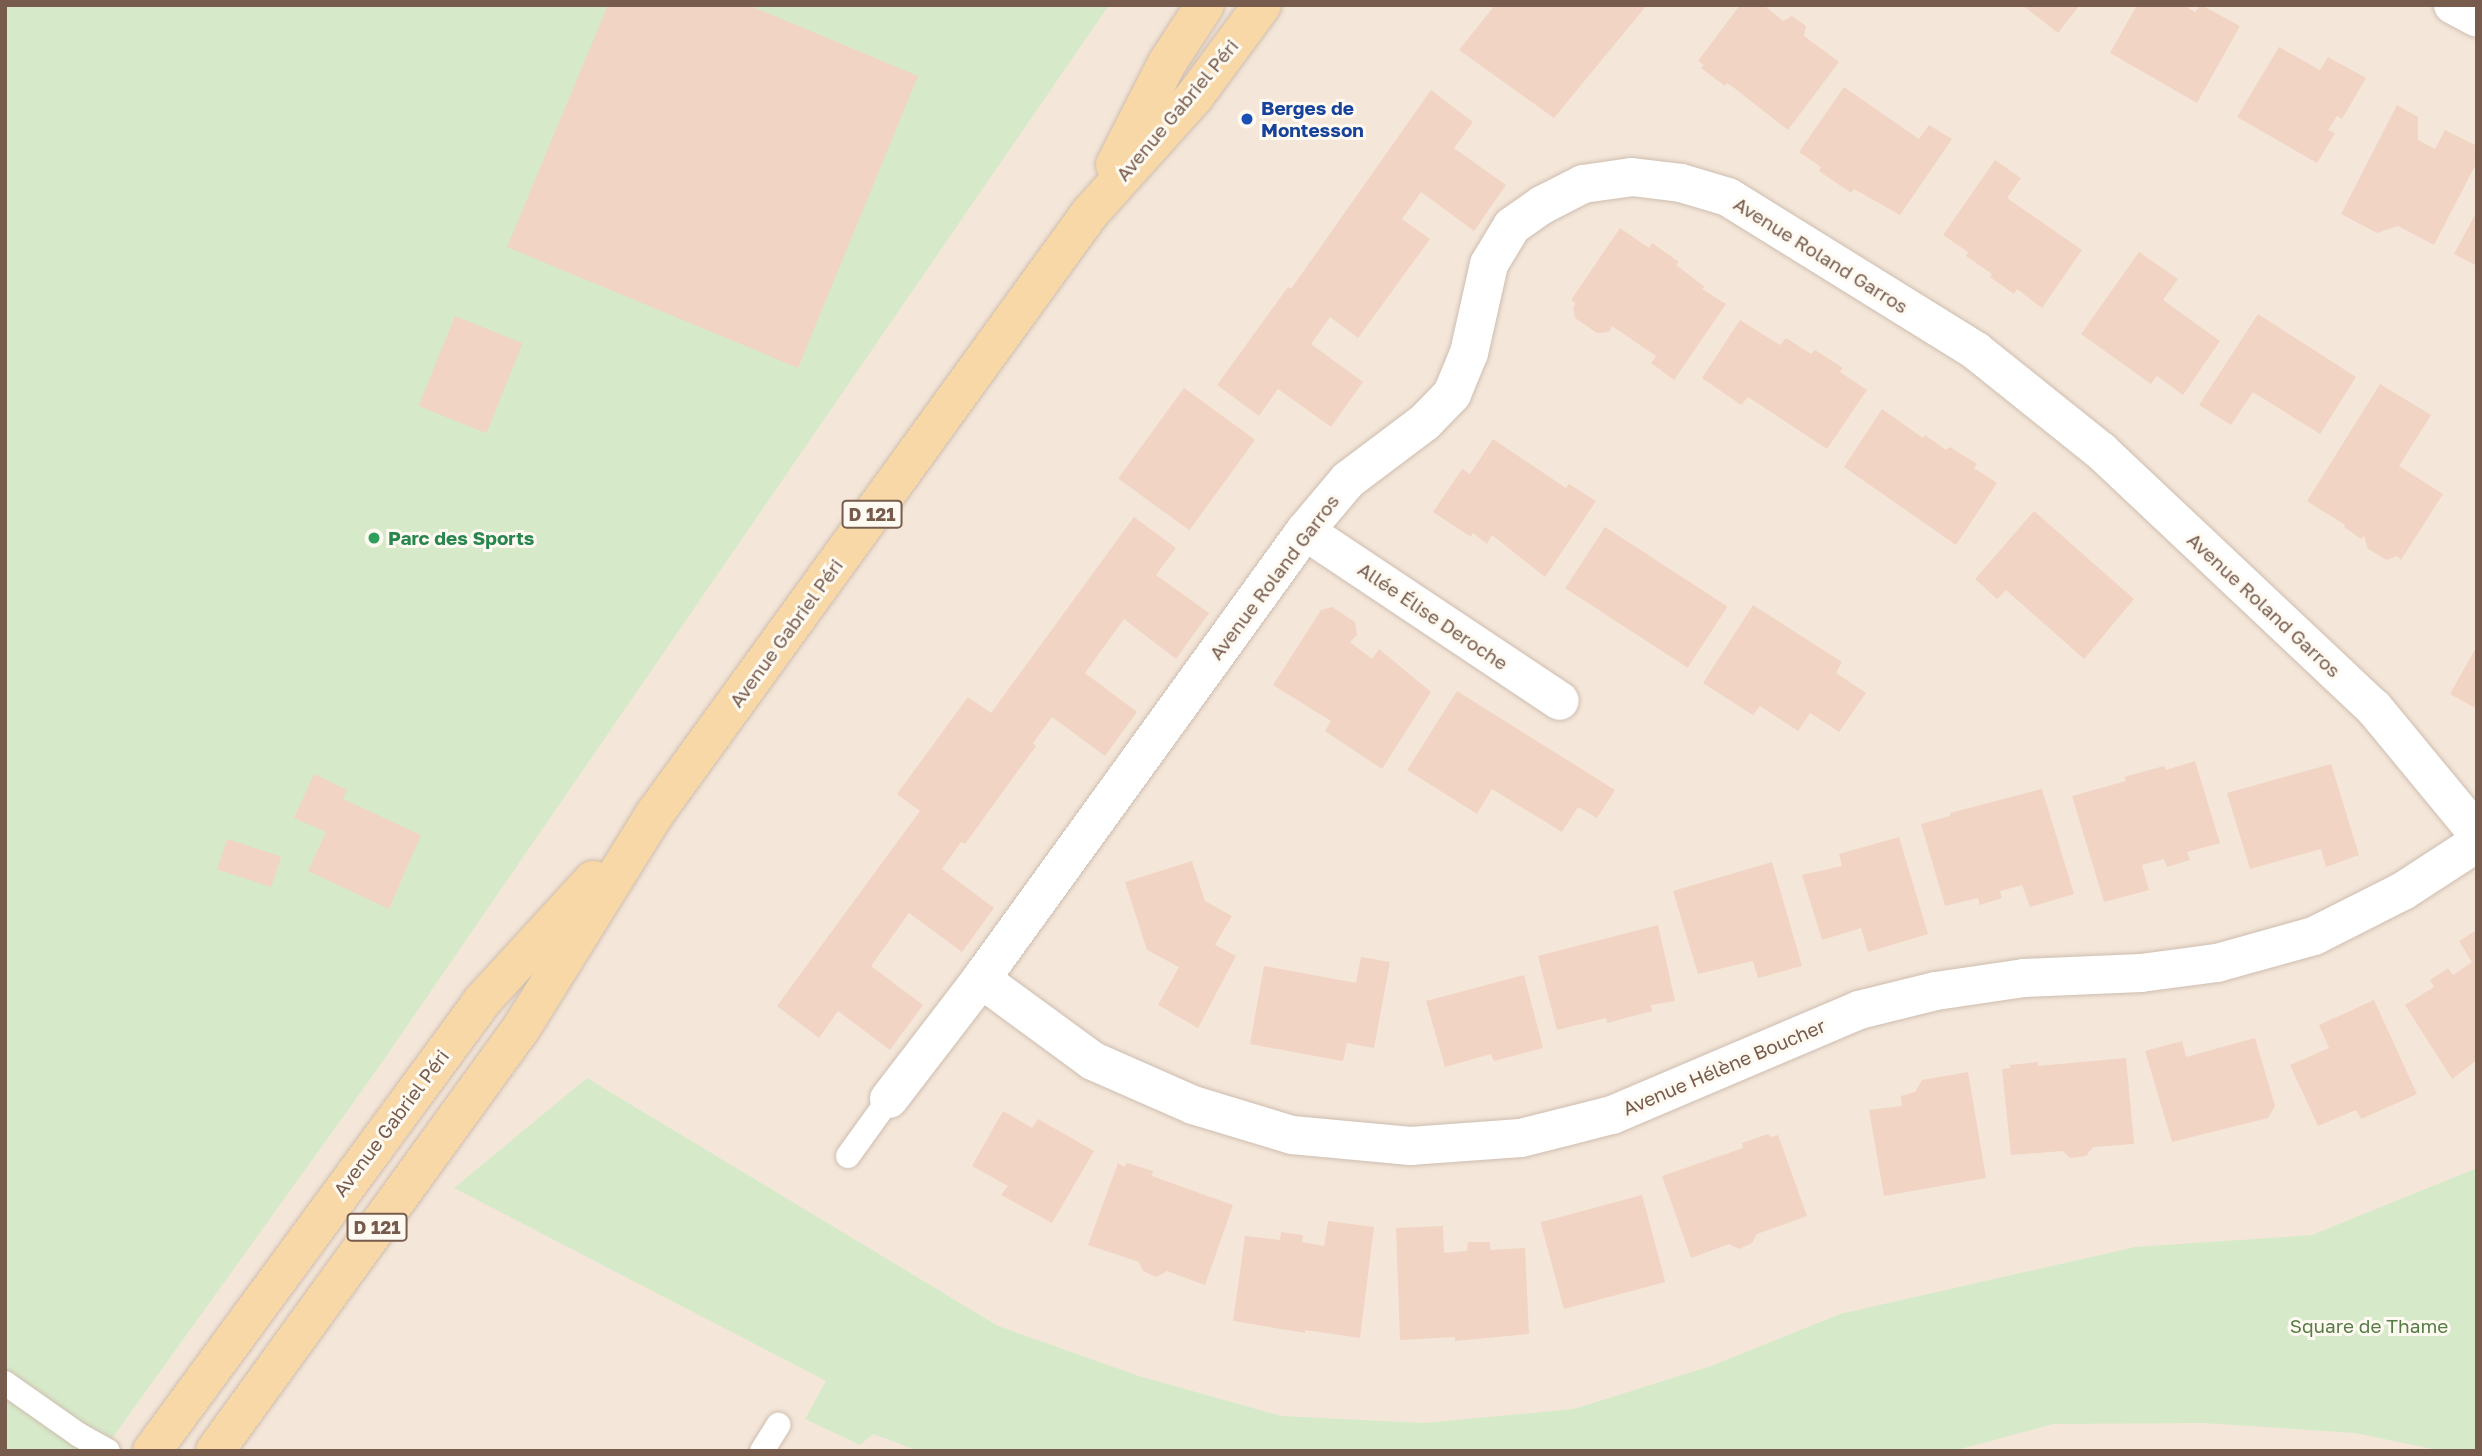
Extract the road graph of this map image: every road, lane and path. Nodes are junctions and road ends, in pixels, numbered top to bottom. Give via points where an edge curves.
1 (1205, 5) edge
2 (1262, 5) edge
3 (2453, 5) edge
4 (2477, 18) edge
5 (1090, 213) junction
6 (1305, 531) junction
7 (1560, 701) dead end
8 (654, 815) junction
9 (2477, 833) edge
10 (2477, 844) edge
11 (981, 979) junction
12 (889, 1099) joint
13 (848, 1156) dead end
14 (351, 1177) junction
15 (5, 1383) edge
16 (778, 1425) dead end
17 (108, 1451) edge
18 (152, 1451) edge
19 (183, 1451) edge
20 (215, 1451) edge
21 (762, 1451) edge

1 - 5 main road, Avenue Gabriel Péri / D 121 via 1167,63
2 - 5 main road, Avenue Gabriel Péri / D 121 via 1195,96
3 - 4 street
5 - 8 main road, Avenue Gabriel Péri / D 121
6 - 7 street, Allée Élise Deroche
6 - 9 street, Avenue Roland Garros via 1348,480 1425,422 1452,394 1469,353 1489,264 1512,226 1583,184 1632,177 1681,183 1728,197 1976,351 2101,451 2374,708
6 - 11 street, Avenue Roland Garros
8 - 14 main road, Avenue Gabriel Péri / D 121 via 482,1000
8 - 20 main road, Avenue Gabriel Péri / D 121 via 522,1027
10 - 11 street, Avenue Hélène Boucher via 2403,891 2314,936 2217,963 2141,973 2024,978 1936,991 1859,1010 1612,1115 1521,1138 1410,1146 1292,1135 1193,1105 1093,1061
11 - 12 street, Avenue Roland Garros
12 - 13 lane
14 - 18 main road, Avenue Gabriel Péri / D 121
14 - 19 main road via 325,1247
15 - 17 lane
16 - 21 lane

